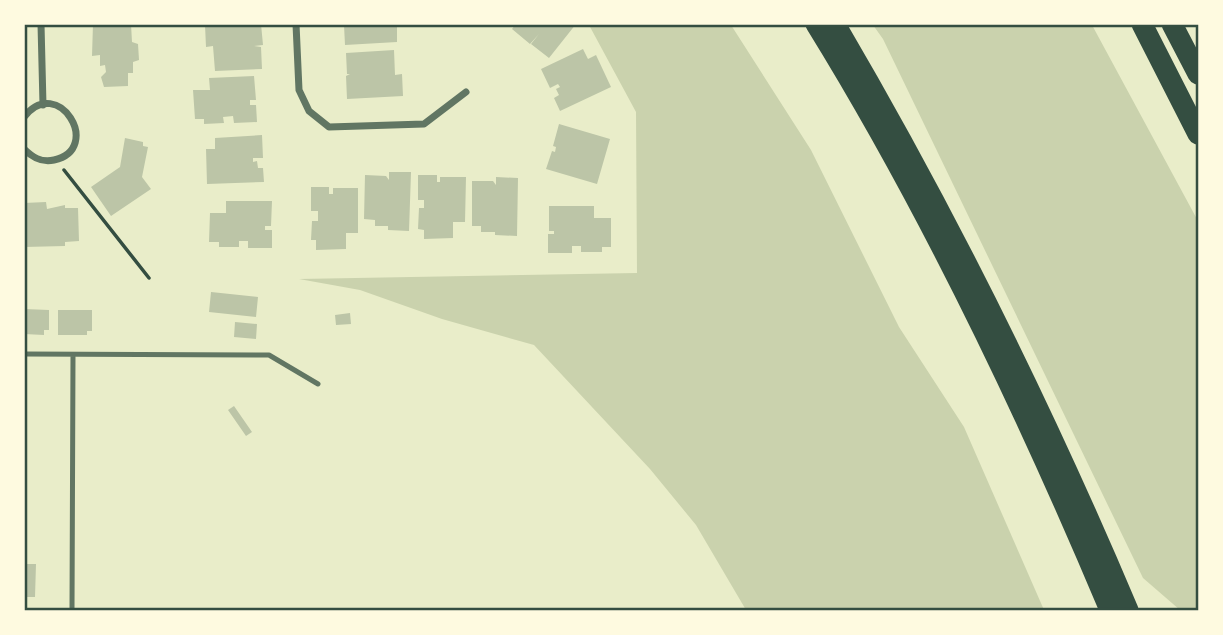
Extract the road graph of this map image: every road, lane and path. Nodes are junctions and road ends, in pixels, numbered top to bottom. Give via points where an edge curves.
1 (41, 24) edge
2 (296, 24) edge
3 (816, 24) edge
4 (835, 24) edge
5 (1142, 24) edge
6 (1172, 24) edge
7 (1199, 74) edge
8 (466, 92) dead end
9 (43, 105) junction
10 (24, 117) edge
11 (1199, 134) edge
12 (24, 149) edge
13 (57, 160) junction
14 (149, 278) dead end
15 (24, 354) edge
16 (74, 355) junction
17 (318, 384) dead end
18 (72, 611) edge
19 (1110, 611) edge
20 (1128, 611) edge

1 - 9 street
2 - 8 street via 299,90 309,111 329,127 424,124
3 - 19 highway via 981,328 1065,503
4 - 20 highway via 987,303 1057,446
5 - 11 highway
6 - 7 highway
9 - 10 street
9 - 13 street via 62,108 74,121 76,140
12 - 13 street via 38,160
13 - 14 path
15 - 16 lane
16 - 17 lane via 268,355
16 - 18 lane

